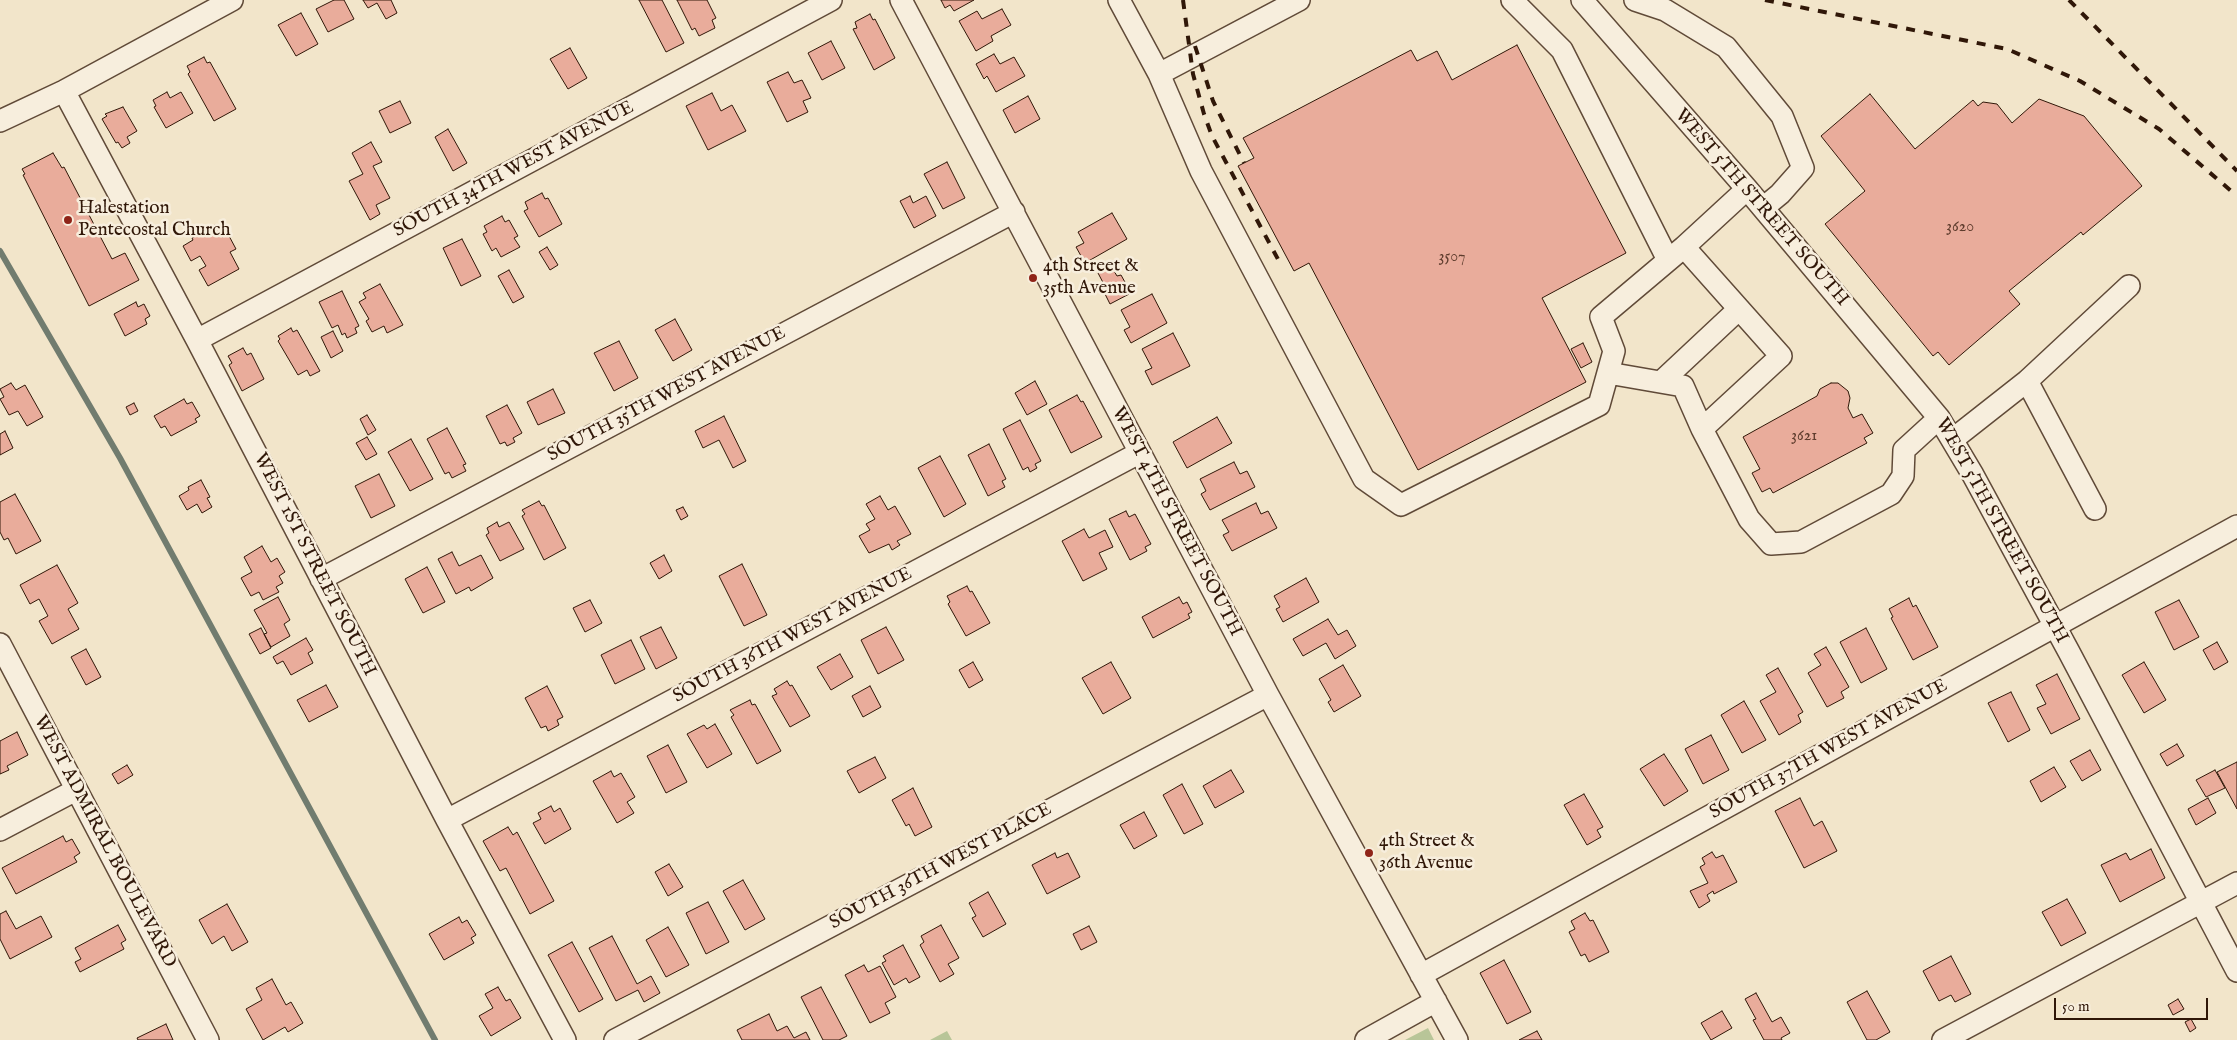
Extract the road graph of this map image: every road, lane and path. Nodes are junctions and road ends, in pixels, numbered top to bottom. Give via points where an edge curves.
1 (232, 0) edge
2 (831, 0) edge
3 (901, 0) edge
4 (1119, 0) edge
5 (1299, 0) edge
6 (1512, 0) edge
7 (1585, 0) edge
8 (1634, 0) edge
9 (1159, 74) junction
10 (64, 91) junction
11 (0, 122) edge
12 (1747, 189) junction
13 (1763, 208) junction
14 (1014, 212) junction
15 (1676, 254) junction
16 (2129, 286) dead end
17 (1739, 309) junction
18 (197, 340) junction
19 (1608, 373) junction
20 (2027, 380) junction
21 (1660, 382) junction
22 (1939, 418) junction
23 (1702, 429) junction
24 (1952, 440) junction
25 (1139, 453) junction
26 (2095, 509) dead end
27 (2237, 526) edge
28 (321, 579) junction
29 (2055, 626) junction
30 (0, 644) edge
31 (1268, 695) junction
32 (76, 790) junction
33 (447, 820) junction
34 (0, 830) edge
35 (2237, 883) edge
36 (2200, 902) junction
37 (2237, 971) edge
38 (1421, 975) junction
39 (1436, 1001) junction
40 (208, 1040) edge
41 (565, 1040) edge
42 (615, 1040) edge
43 (1366, 1040) edge
44 (1457, 1040) edge
45 (1943, 1040) edge

1 - 10 street
2 - 18 street, SOUTH 34TH WEST AVENUE
3 - 14 street, WEST 4TH STREET SOUTH
4 - 9 street
5 - 9 street
6 - 15 street via 1562,50
7 - 12 street, WEST 5TH STREET SOUTH via 1613,38
8 - 13 street via 1665,10 1726,47 1782,116 1803,168
9 - 19 street via 1201,171 1364,479 1401,505 1599,405
10 - 11 street
10 - 18 street, WEST 1ST STREET SOUTH
12 - 13 street, WEST 5TH STREET SOUTH
12 - 15 street
13 - 22 street, WEST 5TH STREET SOUTH
14 - 25 street, WEST 4TH STREET SOUTH
14 - 28 street, SOUTH 35TH WEST AVENUE
15 - 17 street
15 - 19 street via 1601,317 1614,350
16 - 20 street
17 - 21 street
17 - 23 street via 1781,356
18 - 28 street, WEST 1ST STREET SOUTH
19 - 21 street
20 - 24 street
20 - 26 street
21 - 23 street via 1683,386
22 - 23 street via 1904,450 1903,476 1891,494 1801,542 1771,544 1749,519
22 - 24 street, WEST 5TH STREET SOUTH
24 - 29 street, WEST 5TH STREET SOUTH
25 - 31 street, WEST 4TH STREET SOUTH
25 - 33 street, SOUTH 36TH WEST AVENUE
27 - 29 street, SOUTH 37TH WEST AVENUE
28 - 33 street, WEST 1ST STREET SOUTH
29 - 36 street, WEST 5TH STREET SOUTH
29 - 38 street, SOUTH 37TH WEST AVENUE
30 - 32 street, WEST ADMIRAL BOULEVARD
31 - 38 street, WEST 4TH STREET SOUTH
31 - 42 street, SOUTH 36TH WEST PLACE
32 - 34 street
32 - 40 street, WEST ADMIRAL BOULEVARD
33 - 41 street, WEST 1ST STREET SOUTH
35 - 36 street
36 - 37 street, WEST 5TH STREET SOUTH
36 - 45 street
38 - 39 street, WEST 4TH STREET SOUTH
39 - 43 street
39 - 44 street, WEST 4TH STREET SOUTH

